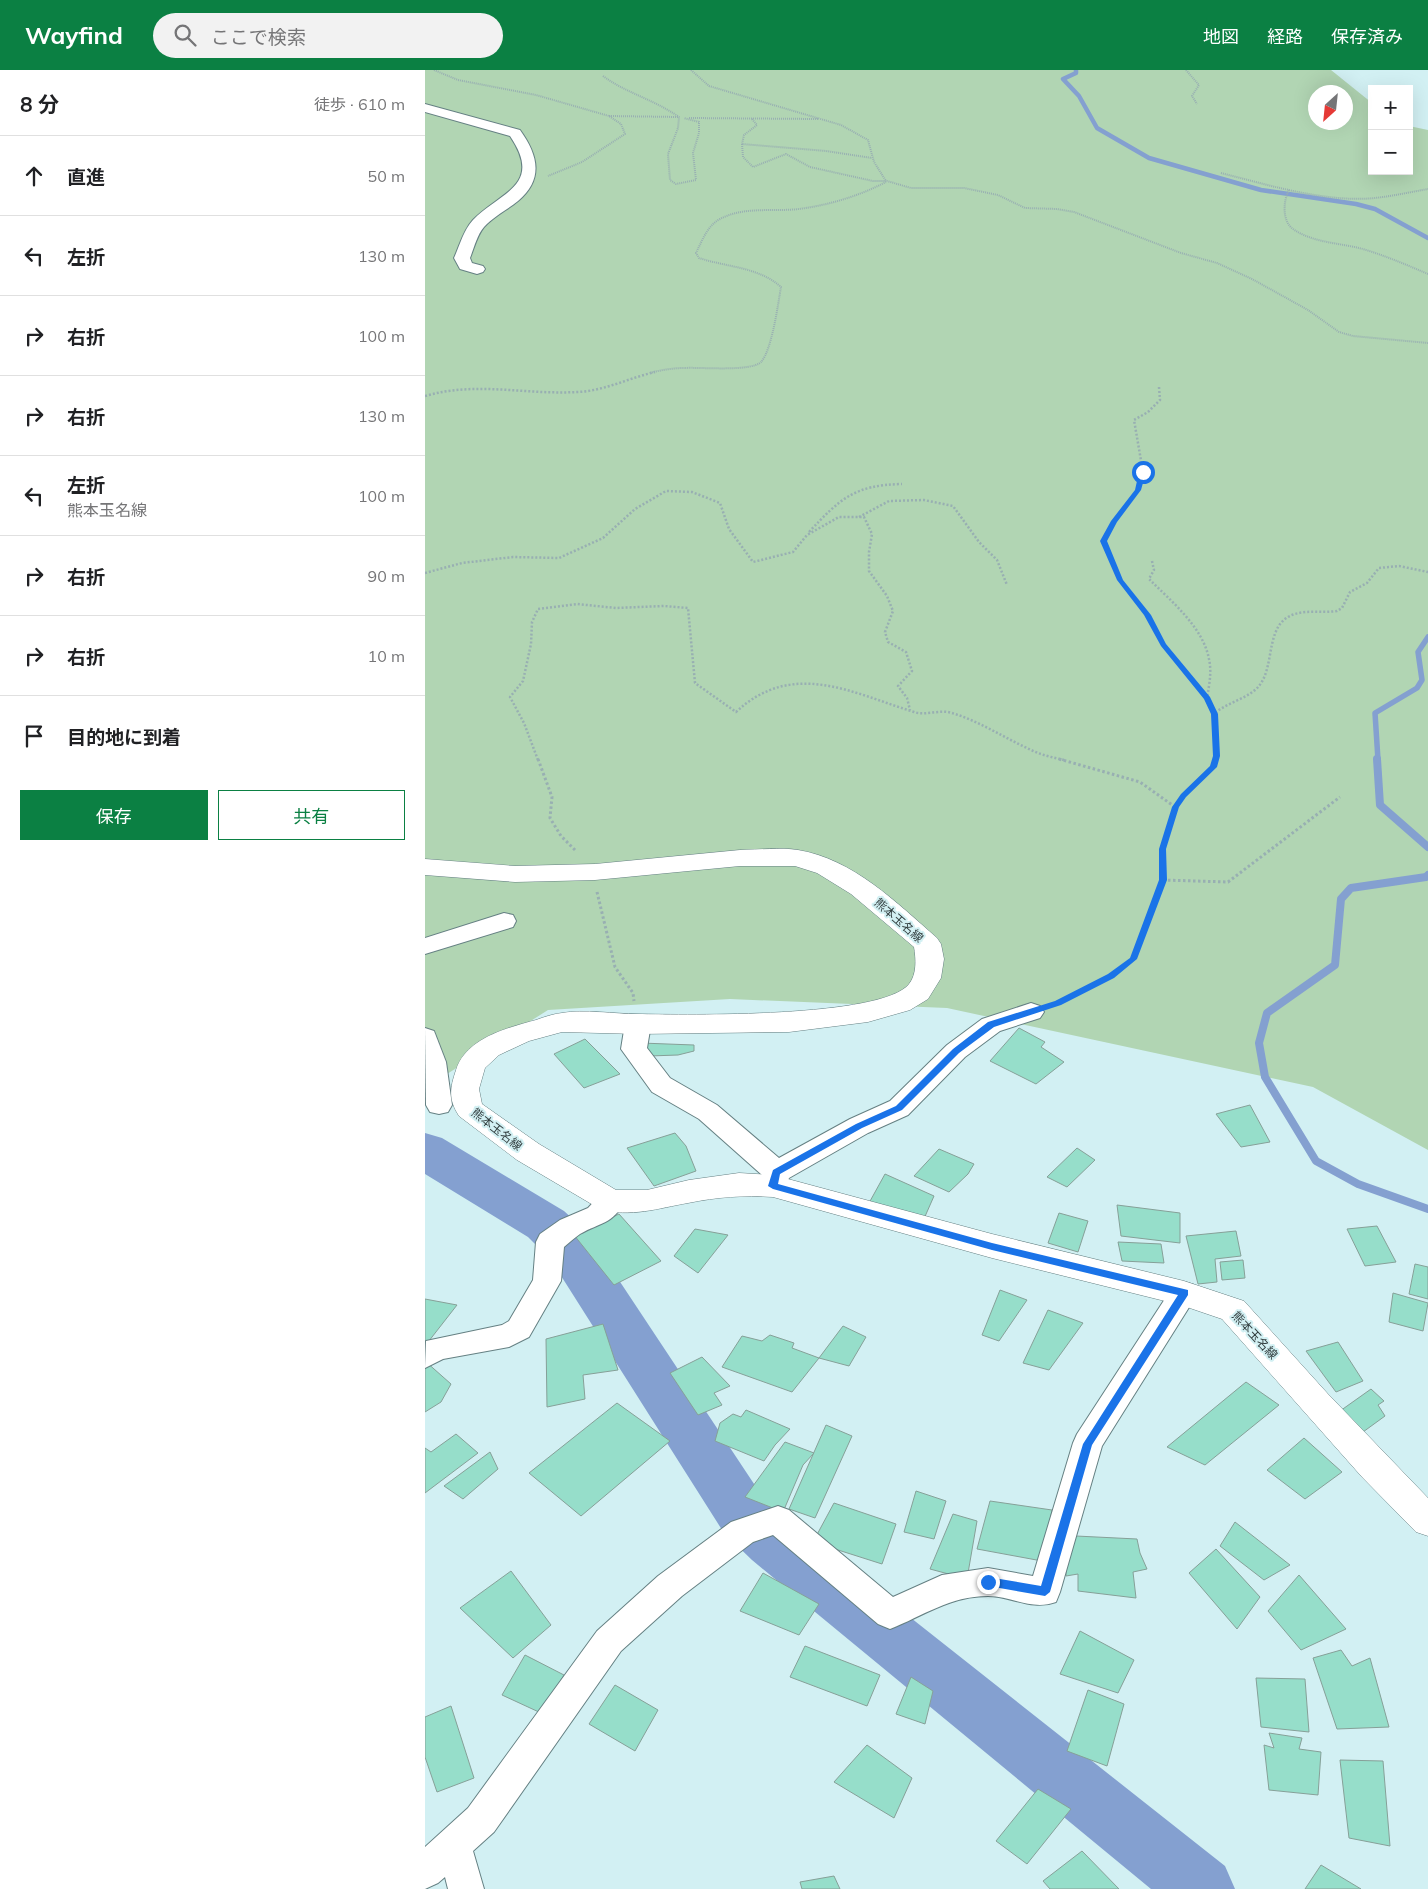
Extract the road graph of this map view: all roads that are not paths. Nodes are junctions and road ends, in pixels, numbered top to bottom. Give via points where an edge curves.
1 (425, 108) edge
2 (477, 269) dead end
3 (425, 867) edge
4 (504, 921) dead end
5 (425, 946) edge
6 (1031, 1012) road end
7 (638, 1024) junction
8 (425, 1037) edge
9 (439, 1105) dead end
10 (775, 1179) junction
11 (611, 1201) junction
12 (1184, 1293) junction
13 (425, 1356) edge
14 (1428, 1521) edge
15 (454, 1846) junction
16 (425, 1871) edge
17 (466, 1889) edge

1 - 2 street via 515,133 523,144 529,166 528,180 478,224 462,258 466,266
3 - 7 main road, 熊本玉名線 via 515,874 595,872 740,858 797,858 826,867 860,888 927,944 930,959 927,978 918,992 900,1003 868,1012 789,1022
4 - 5 street
6 - 10 street via 991,1024 956,1051 899,1108 859,1126
7 - 10 street via 634,1049 661,1085 708,1112
7 - 11 main road, 熊本玉名線 via 562,1022 519,1034 489,1048 472,1064 464,1089 469,1109 495,1130
8 - 9 street via 433,1062
10 - 11 main road, 熊本玉名線 via 689,1191 647,1201
10 - 12 main road, 熊本玉名線 via 992,1246
11 - 13 street via 598,1215 560,1235 547,1281 519,1329 509,1335 436,1349
12 - 14 main road, 熊本玉名線 via 1233,1310 1374,1467
12 - 15 street via 1088,1444 1045,1592 988,1582 942,1589 890,1614 778,1520 754,1528 670,1586 609,1641 481,1820
15 - 16 street
15 - 17 street

